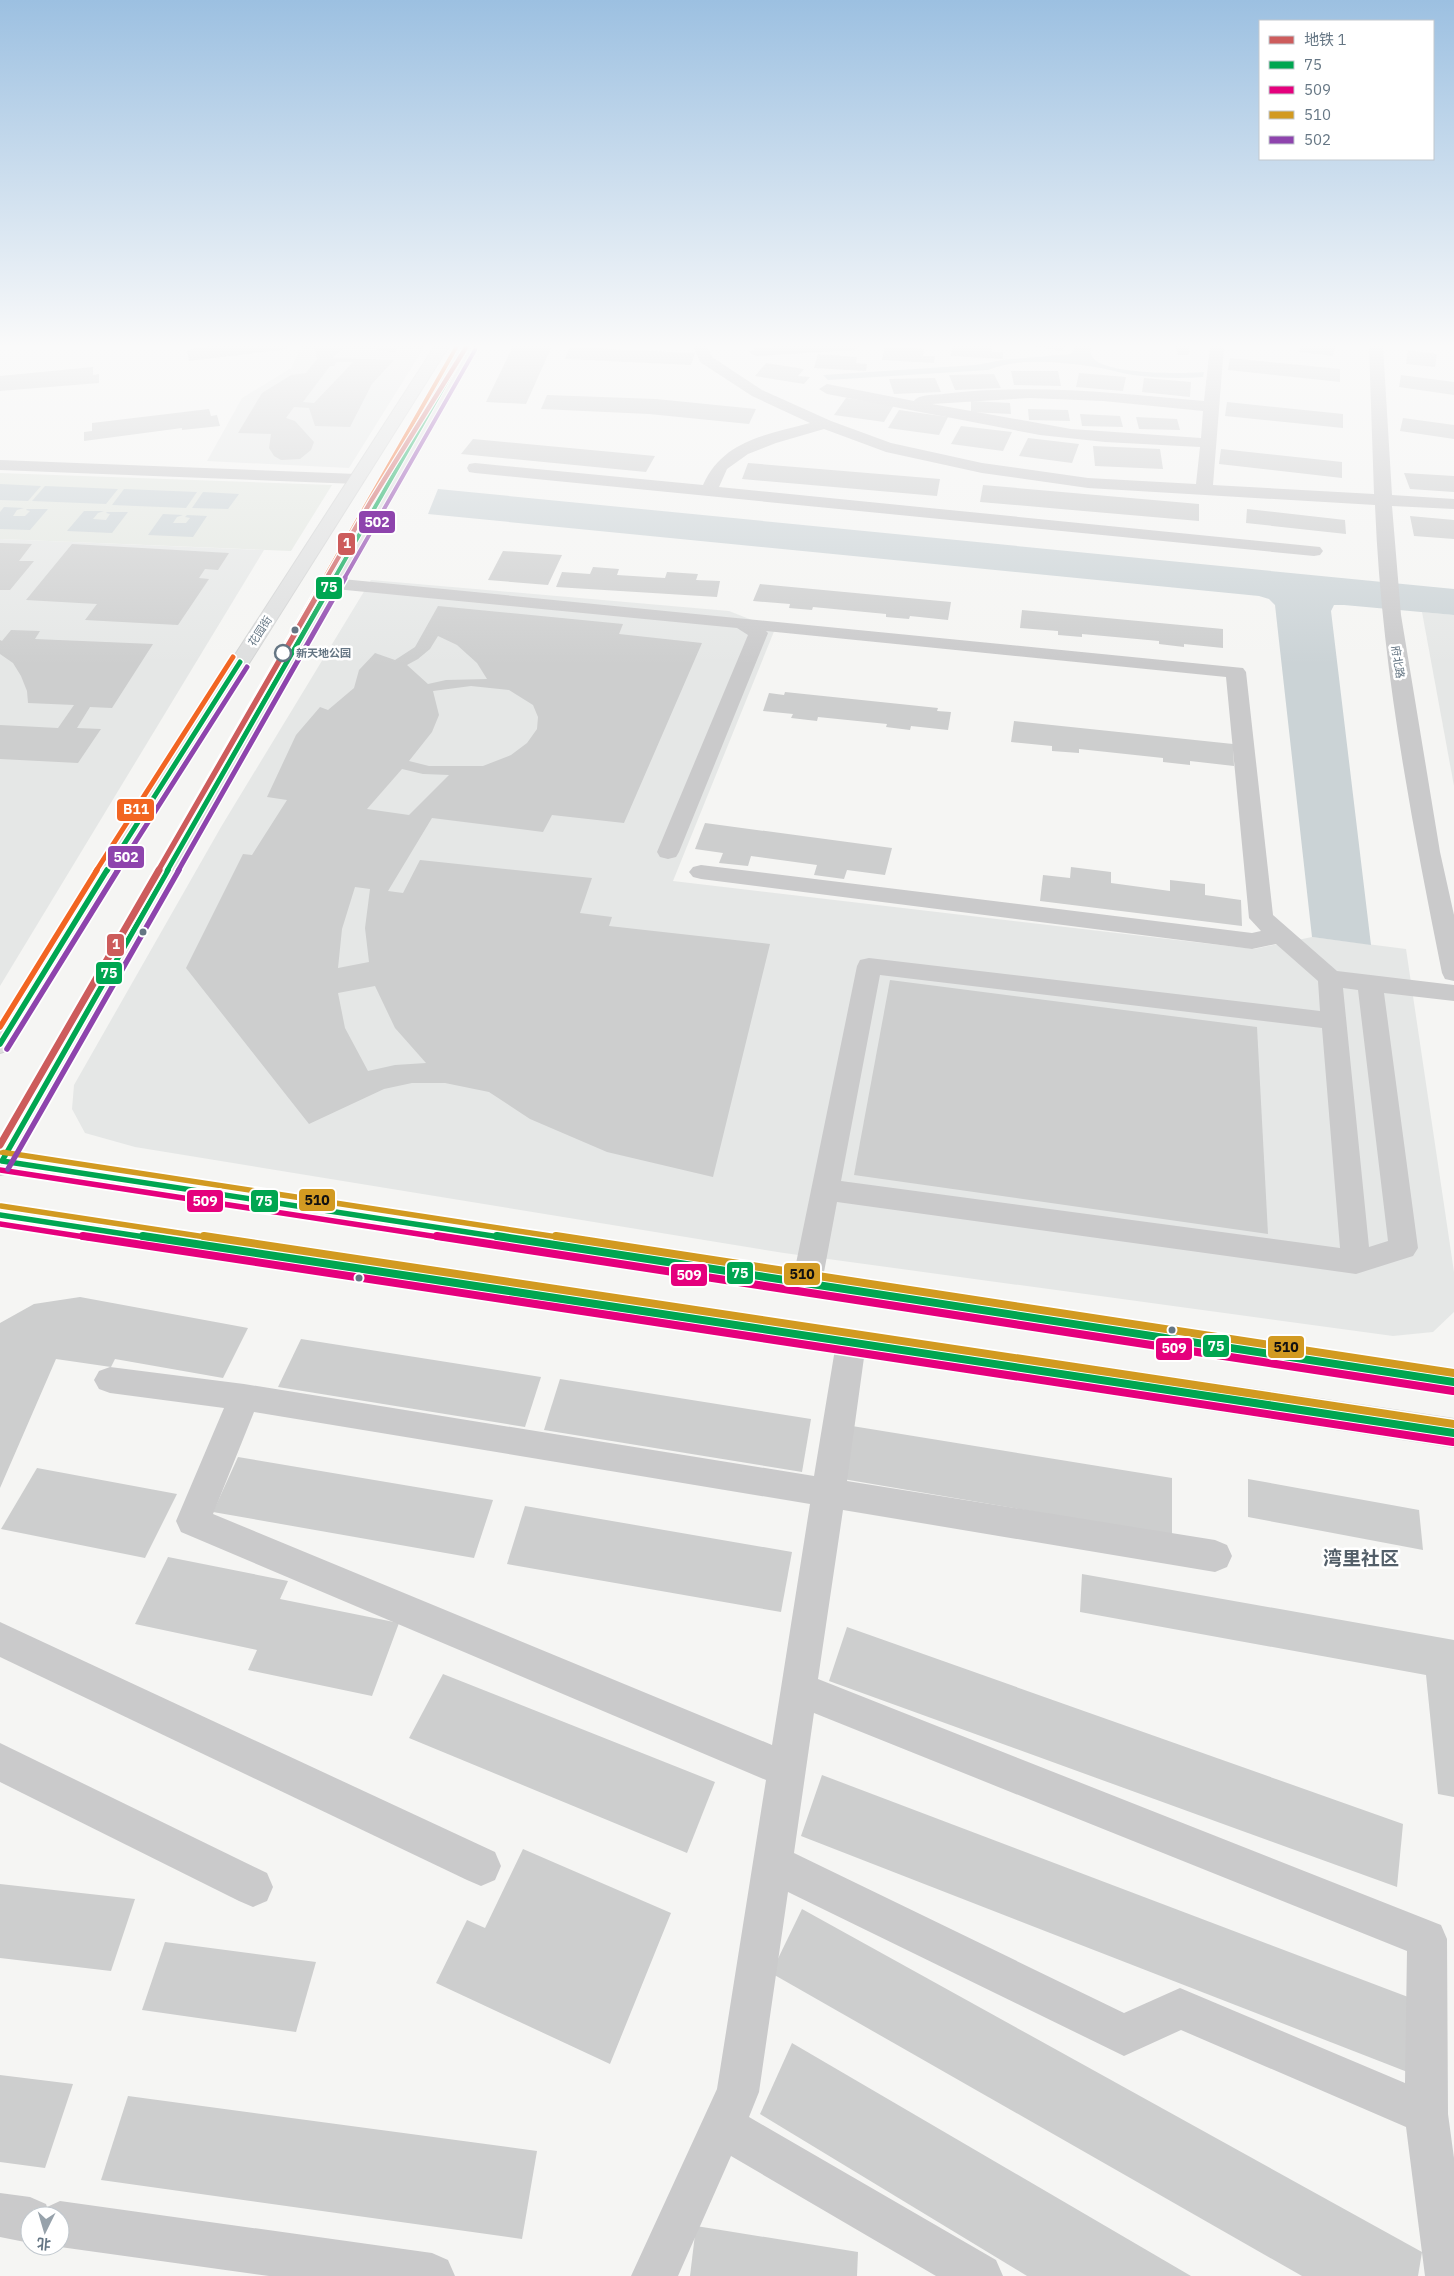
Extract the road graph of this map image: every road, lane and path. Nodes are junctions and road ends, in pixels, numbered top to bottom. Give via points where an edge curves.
1 (374, 452) edge
2 (407, 452) edge
3 (742, 452) edge
4 (910, 452) edge
5 (1207, 452) edge
6 (1382, 452) edge
7 (0, 465) edge
8 (475, 468) dead end
9 (357, 479) junction
10 (709, 490) junction
11 (1204, 491) junction
12 (1384, 498) junction
13 (1454, 504) edge
14 (1314, 551) dead end
15 (332, 584) junction
16 (742, 623) junction
17 (668, 852) dead end
18 (701, 872) dead end
19 (1281, 935) junction
20 (1454, 973) edge
21 (1330, 978) junction
22 (1370, 983) junction
23 (1454, 993) edge
24 (1334, 1021) junction
25 (0, 1044) edge
26 (1, 1162) edge
27 (824, 1189) junction
28 (0, 1215) edge
29 (1356, 1262) junction
30 (807, 1284) junction
31 (851, 1342) junction
32 (110, 1380) dead end
33 (1454, 1382) edge
34 (244, 1397) junction
35 (1454, 1433) edge
36 (828, 1492) junction
37 (1215, 1556) dead end
38 (0, 1639) edge
39 (799, 1689) junction
40 (0, 1762) edge
41 (787, 1770) junction
42 (773, 1864) junction
43 (481, 1866) dead end
44 (253, 1887) dead end
45 (1426, 2114) junction
46 (722, 2126) junction
47 (0, 2215) edge
48 (20, 2218) edge
49 (70, 2225) edge
50 (432, 2276) edge
51 (654, 2276) edge
52 (980, 2276) edge
53 (1448, 2276) edge

1 - 9 main road, 花园街
2 - 15 main road
3 - 10 street via 721,466
4 - 11 street via 982,468 1088,483
5 - 11 street
6 - 12 street, 府北路
7 - 9 street
8 - 10 street
9 - 25 main road, 花园街 via 74,922
10 - 14 street
11 - 12 street
12 - 13 street
12 - 20 street, 府北路 via 1386,578 1391,615 1429,852
15 - 16 street
15 - 26 main road
16 - 17 street via 758,633
16 - 19 street via 1236,672 1261,918
18 - 19 street via 1252,941
19 - 21 street
21 - 22 street
21 - 24 street
22 - 23 street
22 - 29 street via 1403,1248
24 - 27 street via 869,966
24 - 29 street
26 - 30 main road
27 - 29 street
27 - 30 street
28 - 31 main road
30 - 33 main road
31 - 35 main road
31 - 36 street
32 - 34 street
34 - 36 street
34 - 41 street via 193,1521
36 - 37 street
36 - 39 street
38 - 43 street
39 - 41 street
39 - 45 street via 1427,1939
40 - 44 street
41 - 42 street
42 - 45 street via 1124,2035 1180,2008
42 - 46 street via 738,2092
45 - 53 street
46 - 51 street
46 - 52 street
47 - 48 street
49 - 50 street

